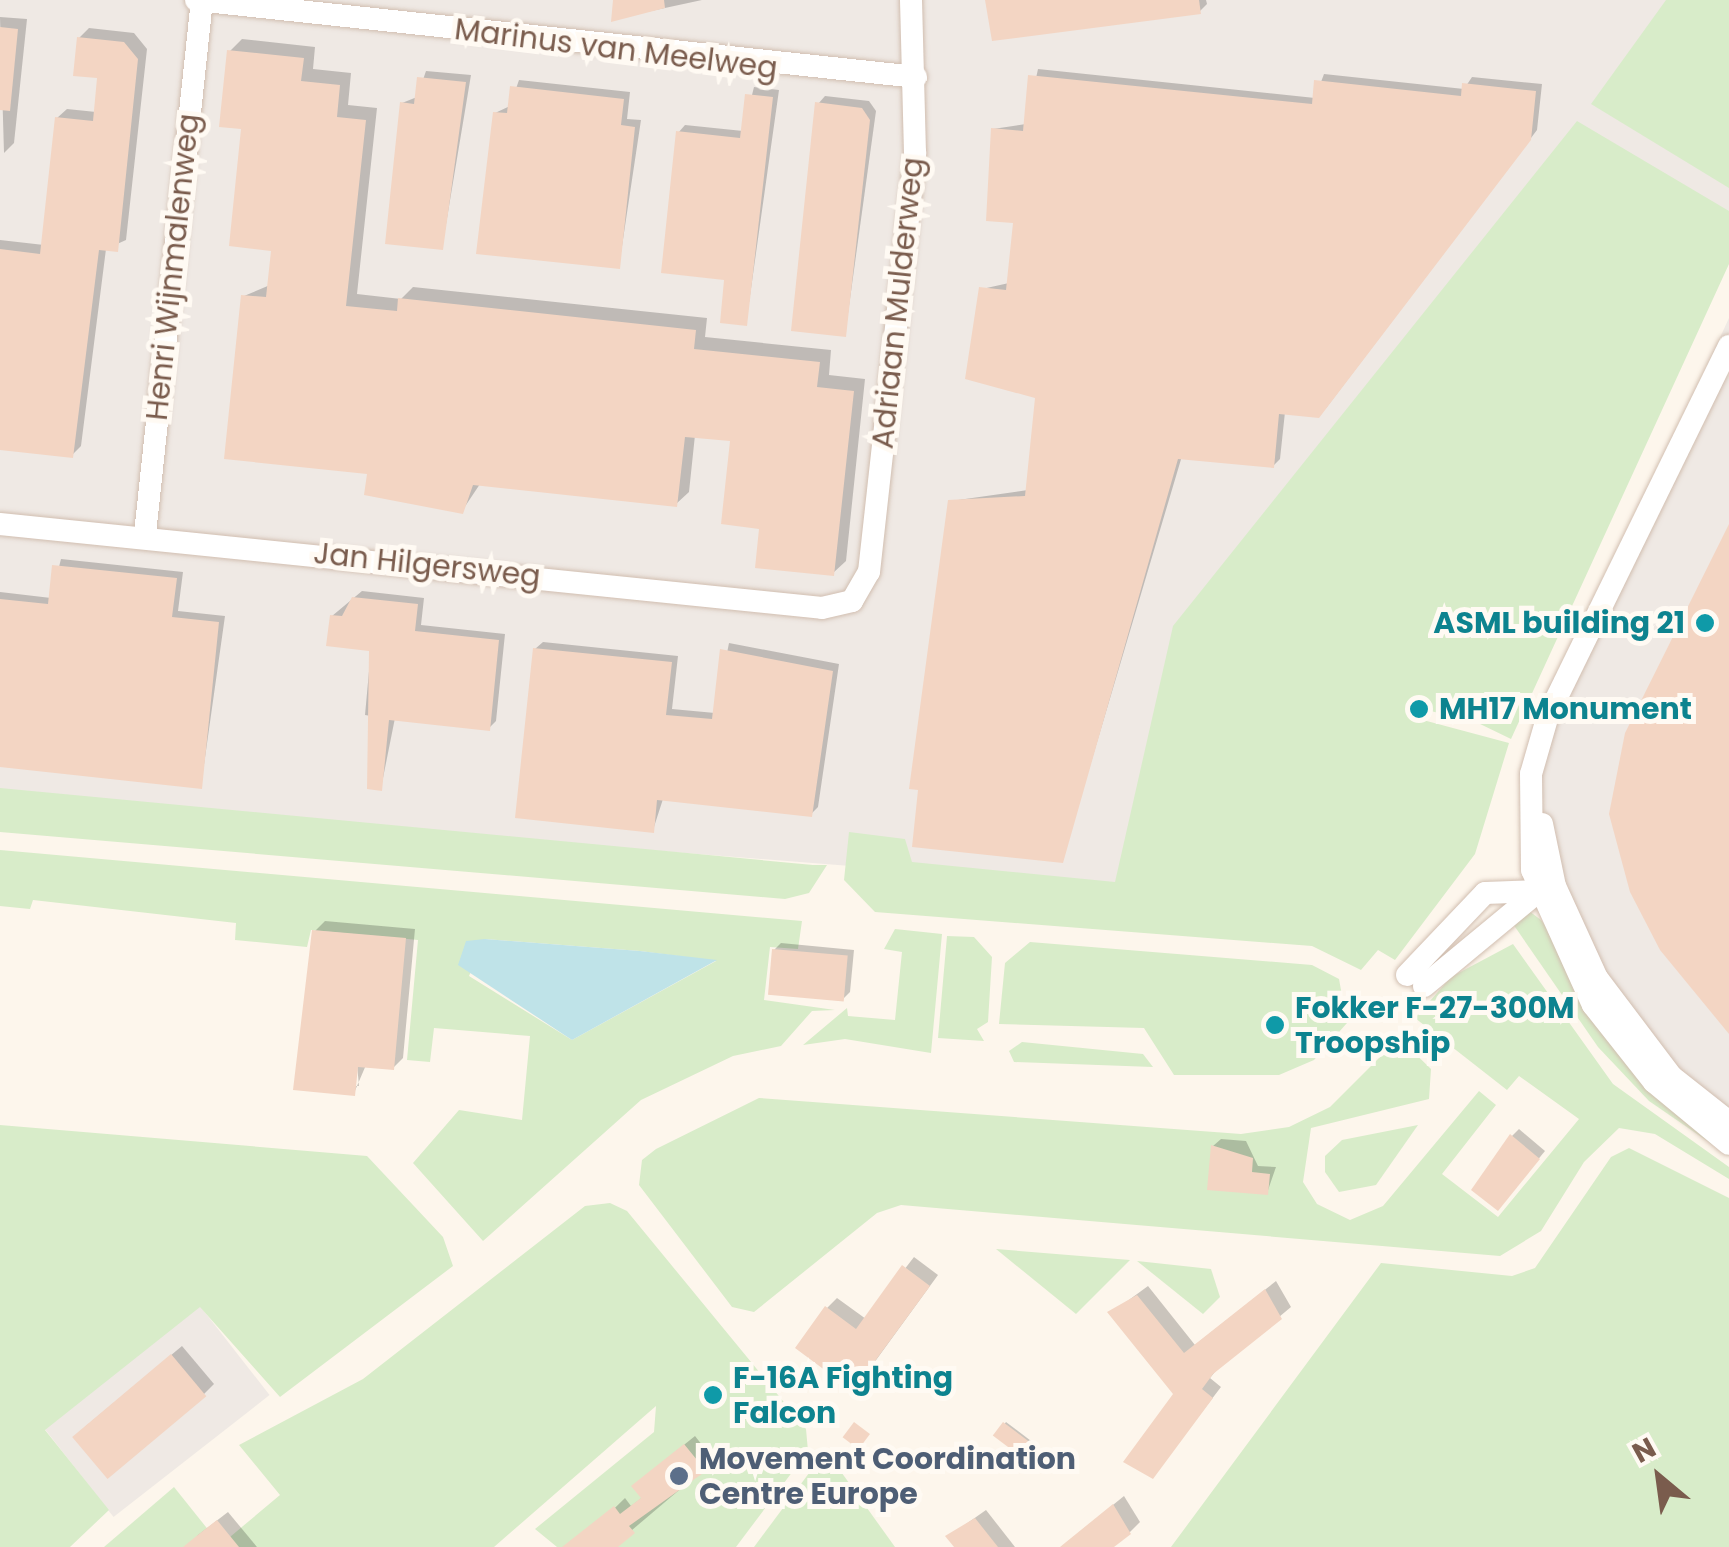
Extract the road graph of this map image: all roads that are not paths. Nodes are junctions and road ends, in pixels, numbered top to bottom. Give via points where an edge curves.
1 (200, 0) edge
2 (910, 0) edge
3 (916, 77) junction
4 (1729, 346) edge
5 (1729, 370) edge
6 (0, 524) edge
7 (145, 534) junction
8 (852, 601) joint
9 (1538, 768) junction
10 (1539, 891) junction
11 (1648, 1048) junction
12 (1654, 1082) junction
13 (1685, 1089) junction
14 (1729, 1122) edge
15 (1729, 1144) edge

1 - 3 street, Marinus van Meelweg
1 - 7 street, Henri Wijnmalenweg
2 - 3 street, Adriaan Mulderweg
3 - 8 street, Adriaan Mulderweg via 868,572
4 - 9 street via 1555,699
5 - 9 street
6 - 7 street, Jan Hilgersweg
7 - 8 street, Jan Hilgersweg via 822,608
9 - 10 street
9 - 11 street via 1574,933
10 - 10 street via 1484,893 1415,981
10 - 12 street via 1593,1005
11 - 12 street
11 - 13 street
12 - 13 street
12 - 15 street
13 - 14 street

